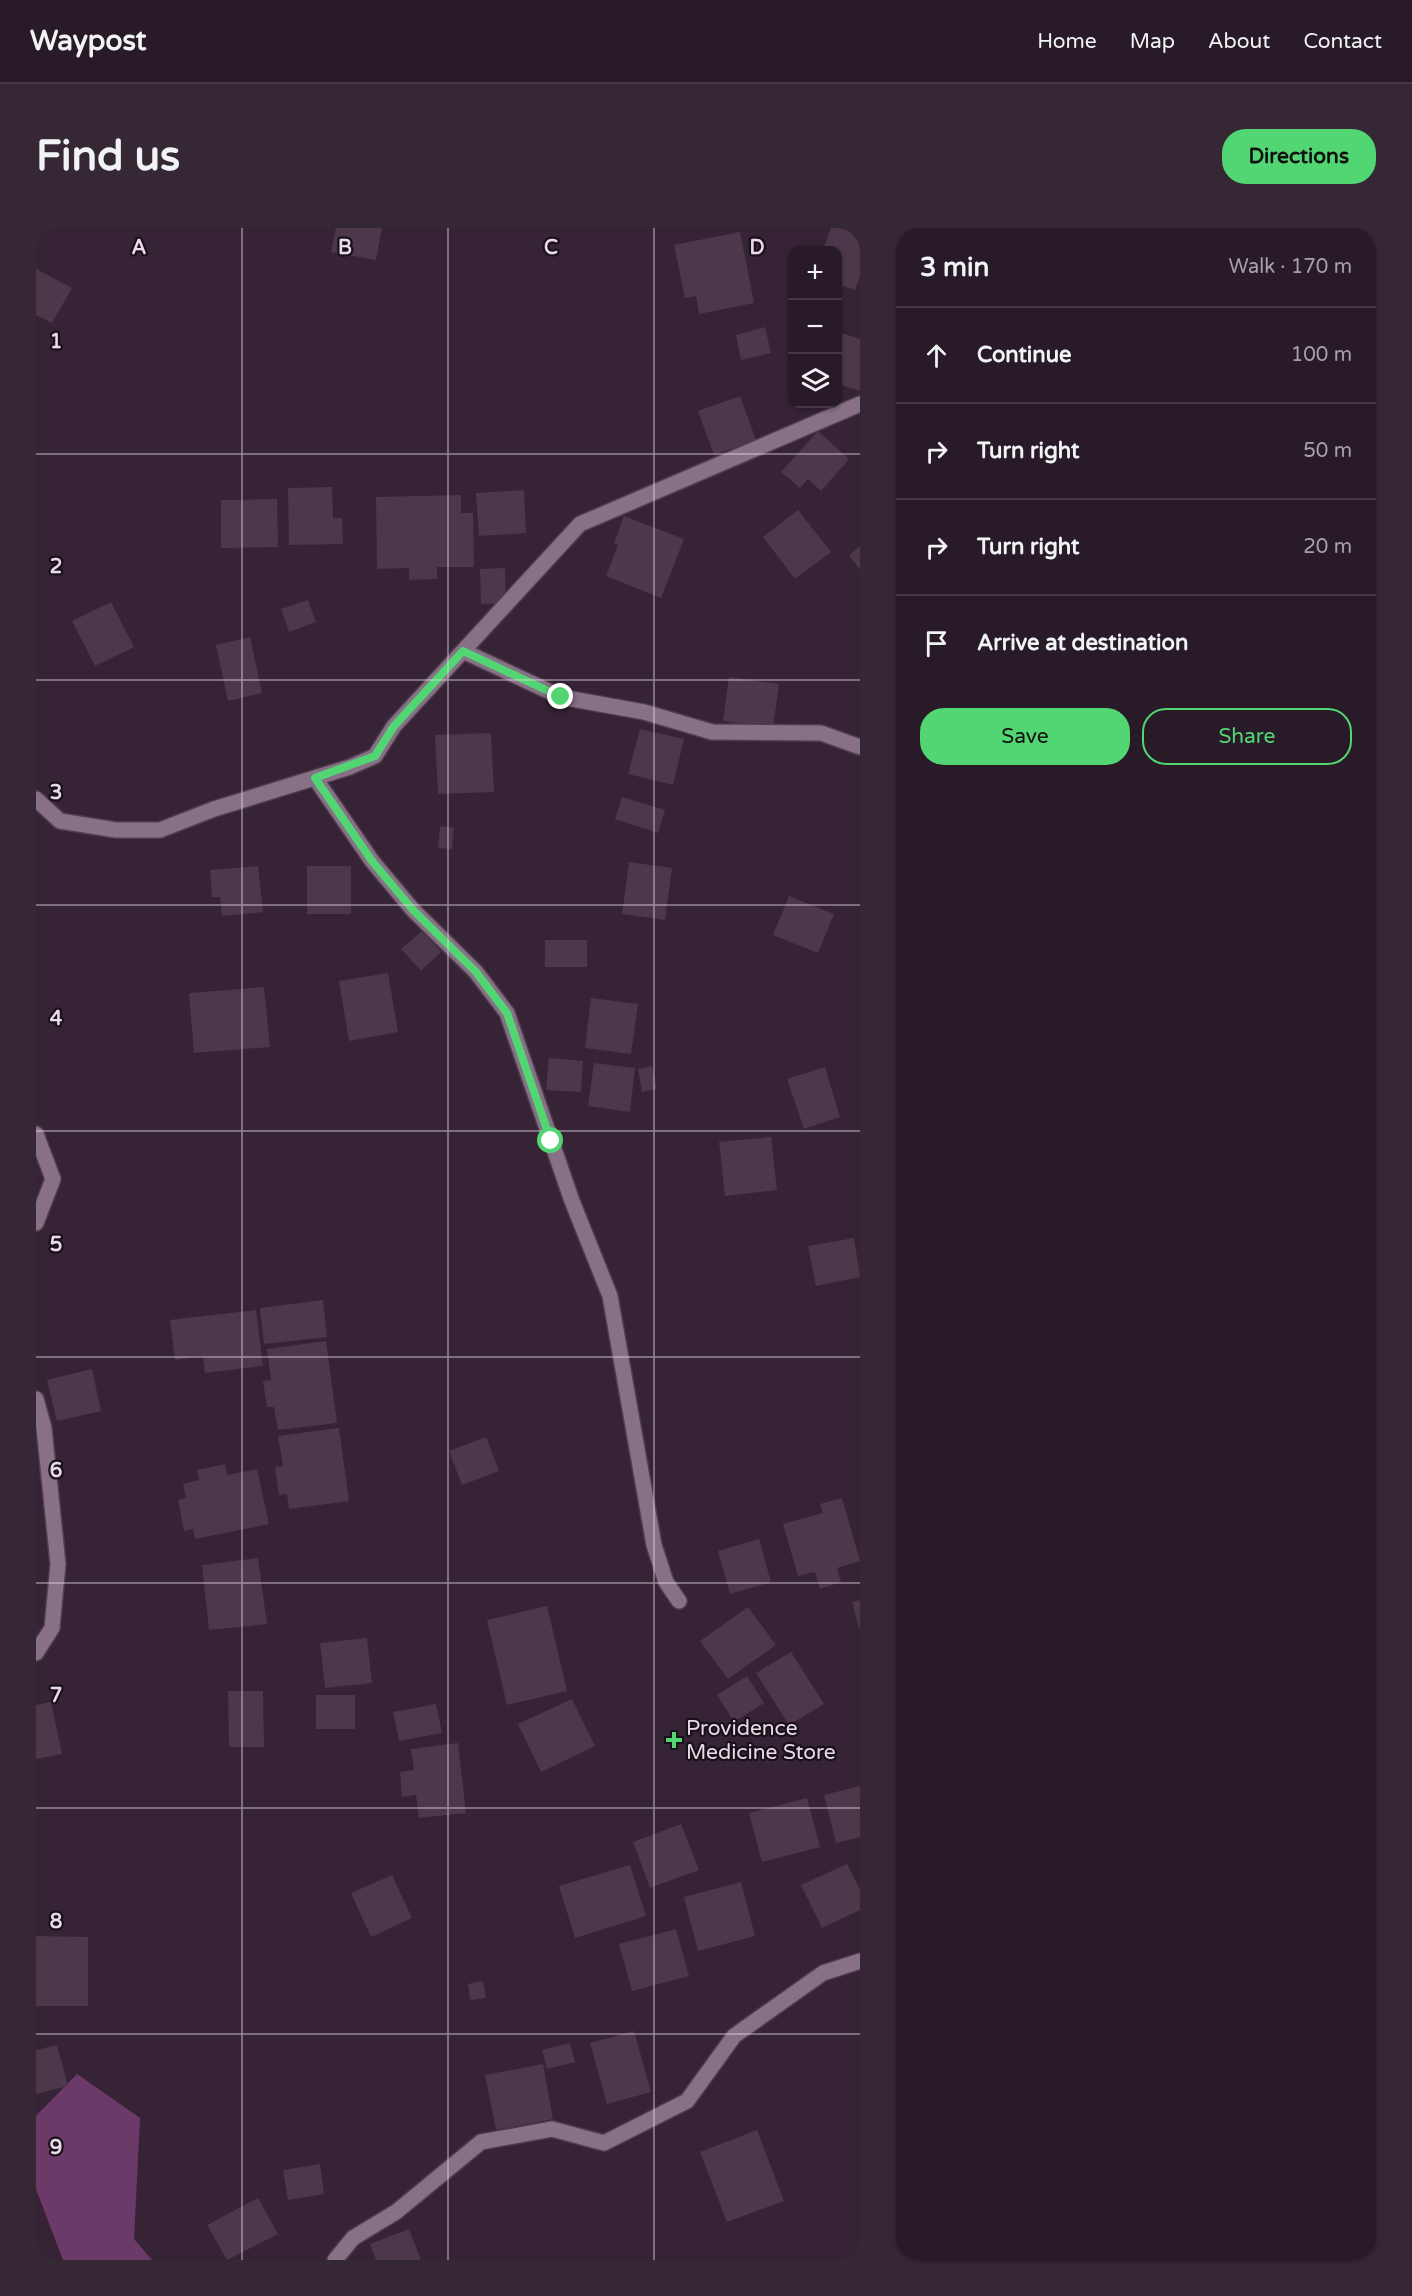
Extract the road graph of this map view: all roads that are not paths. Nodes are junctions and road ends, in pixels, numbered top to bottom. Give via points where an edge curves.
1 (860, 404) edge
2 (463, 651) junction
3 (860, 747) edge
4 (315, 778) junction
5 (36, 799) edge
6 (36, 1134) edge
7 (36, 1223) edge
8 (36, 1399) edge
9 (679, 1601) dead end
10 (36, 1653) edge
11 (860, 1961) edge
12 (335, 2260) edge

1 - 2 street via 580,524
2 - 3 street via 561,697 644,712 712,732 821,733
2 - 4 street via 394,726 375,756
4 - 5 street via 159,830 116,830 60,821
4 - 9 street via 372,861 413,910 476,972 507,1013 572,1201 610,1296 654,1545 666,1582
6 - 7 street via 53,1179
8 - 10 street via 44,1428 58,1564 52,1628
11 - 12 street via 823,1973 734,2036 687,2101 604,2143 552,2129 481,2142 396,2212 353,2238

